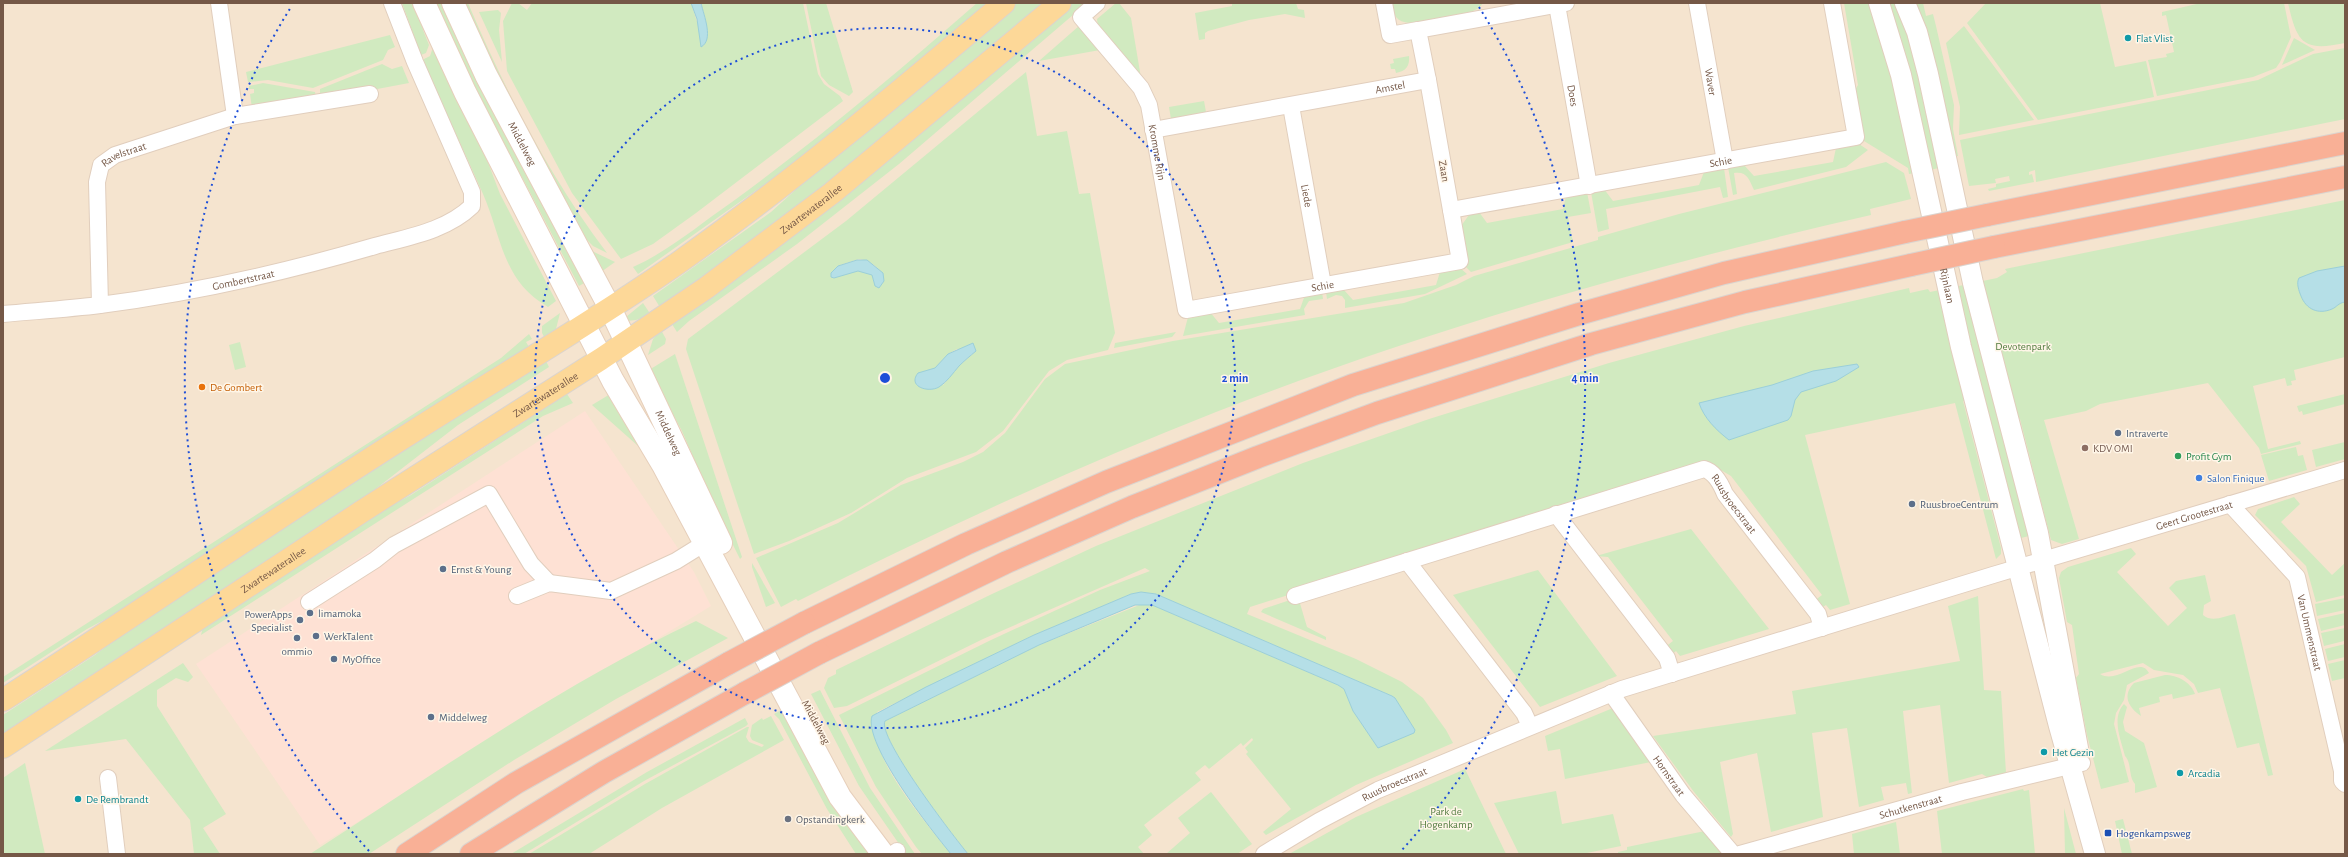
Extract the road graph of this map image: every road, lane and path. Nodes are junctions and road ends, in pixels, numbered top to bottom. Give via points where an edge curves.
1 (218, 3) edge
2 (392, 3) edge
3 (424, 3) edge
4 (453, 3) edge
5 (1004, 3) edge
6 (1060, 3) edge
7 (1097, 3) edge
8 (1384, 3) edge
9 (1697, 3) edge
10 (1832, 3) edge
11 (1879, 3) edge
12 (1905, 3) edge
13 (1561, 4) edge
14 (1494, 9) edge
15 (1418, 30) junction
16 (1428, 80) junction
17 (370, 94) dead end
18 (1291, 106) junction
19 (235, 116) junction
20 (1153, 130) junction
21 (2345, 143) edge
22 (1725, 161) junction
23 (2345, 177) edge
24 (1589, 186) junction
25 (1451, 210) junction
26 (1460, 261) joint
27 (1323, 285) junction
28 (100, 305) junction
29 (610, 308) junction
30 (1186, 310) joint
31 (3, 314) edge
32 (584, 325) junction
33 (626, 342) junction
34 (601, 359) junction
35 (2345, 470) edge
36 (2230, 504) junction
37 (1556, 514) junction
38 (705, 543) junction
39 (2043, 560) junction
40 (1407, 561) junction
41 (2018, 567) junction
42 (549, 583) junction
43 (517, 596) dead end
44 (1295, 596) dead end
45 (309, 602) dead end
46 (1822, 628) junction
47 (1672, 674) junction
48 (1611, 693) junction
49 (3, 700) edge
50 (1530, 726) junction
51 (3, 747) edge
52 (2076, 765) junction
53 (108, 778) dead end
54 (2345, 784) edge
55 (894, 853) edge
56 (117, 854) edge
57 (406, 854) edge
58 (471, 854) edge
59 (1264, 854) edge
60 (1733, 854) edge
61 (1740, 854) edge
62 (2095, 854) edge
63 (2105, 854) edge

1 - 19 street
2 - 28 street, Gombertstraat via 472,192 472,206 463,214 436,228 349,254 176,293
3 - 32 main road, Middelweg via 455,72
4 - 29 main road, Middelweg via 486,75
5 - 29 main road via 785,184 678,263
6 - 33 main road, Zwartewaterallee via 832,194 713,284
7 - 20 street, Kromme Rijn via 1081,16 1141,88 1149,105
8 - 15 street via 1390,35
9 - 22 street, Waver
10 - 22 street, Schie via 1856,137
11 - 41 street, Rijnlaan via 1901,75 1959,339
12 - 39 street via 1917,32 1930,80 1973,282
13 - 14 street
13 - 24 street, Does
14 - 15 street
15 - 16 street
16 - 18 street, Amstel
16 - 25 street, Zaan
17 - 19 street, Ravelstraat
18 - 20 street, Amstel
18 - 27 street, Liede
19 - 28 street, Ravelstraat via 115,155 101,165 97,182
20 - 30 street, Kromme Rijn
21 - 57 highway, bridge via 1905,232 1717,275 1579,314 1353,386 1106,482 966,544 804,623 516,783
22 - 24 street, Schie
23 - 58 highway, bridge via 1911,265 1746,302 1591,344 1370,416 1258,456 1007,562 819,653 604,772
24 - 25 street, Schie
25 - 26 street, Zaan
26 - 27 street, Schie
27 - 30 street, Schie
28 - 31 street, Gombertstraat
29 - 32 main road
29 - 33 main road, Middelweg
32 - 34 main road, Middelweg
32 - 49 main road via 412,432
33 - 34 main road, Zwartewaterallee
33 - 55 main road, Middelweg via 732,566 852,790
34 - 38 main road, Middelweg
34 - 51 main road, Zwartewaterallee via 361,512
35 - 36 street, Geert Grootestraat
36 - 39 street, Geert Grootestraat
36 - 54 street, Van Ummenstraat via 2297,578 2341,764 2342,781
37 - 40 street, Ruusbroecstraat
37 - 46 street, Ruusbroecstraat via 1699,469 1708,470 1818,614
37 - 47 street via 1667,658
38 - 42 street via 676,561 611,591
38 - 55 main road, Middelweg via 840,797
39 - 41 street, Geert Grootestraat
39 - 52 street via 2076,738
40 - 44 street, Ruusbroecstraat
40 - 50 street via 1524,713
41 - 46 street, Ruusbroecstraat
41 - 52 street
42 - 43 street
42 - 45 street via 531,564 489,494 394,545
46 - 47 street, Ruusbroecstraat
47 - 48 street, Ruusbroecstraat
48 - 50 street, Ruusbroecstraat
48 - 60 street, Hornstraat via 1683,795
50 - 59 street, Ruusbroecstraat via 1378,790
52 - 61 street, Schutkenstraat via 1962,792
52 - 62 street
52 - 63 street
53 - 56 street

